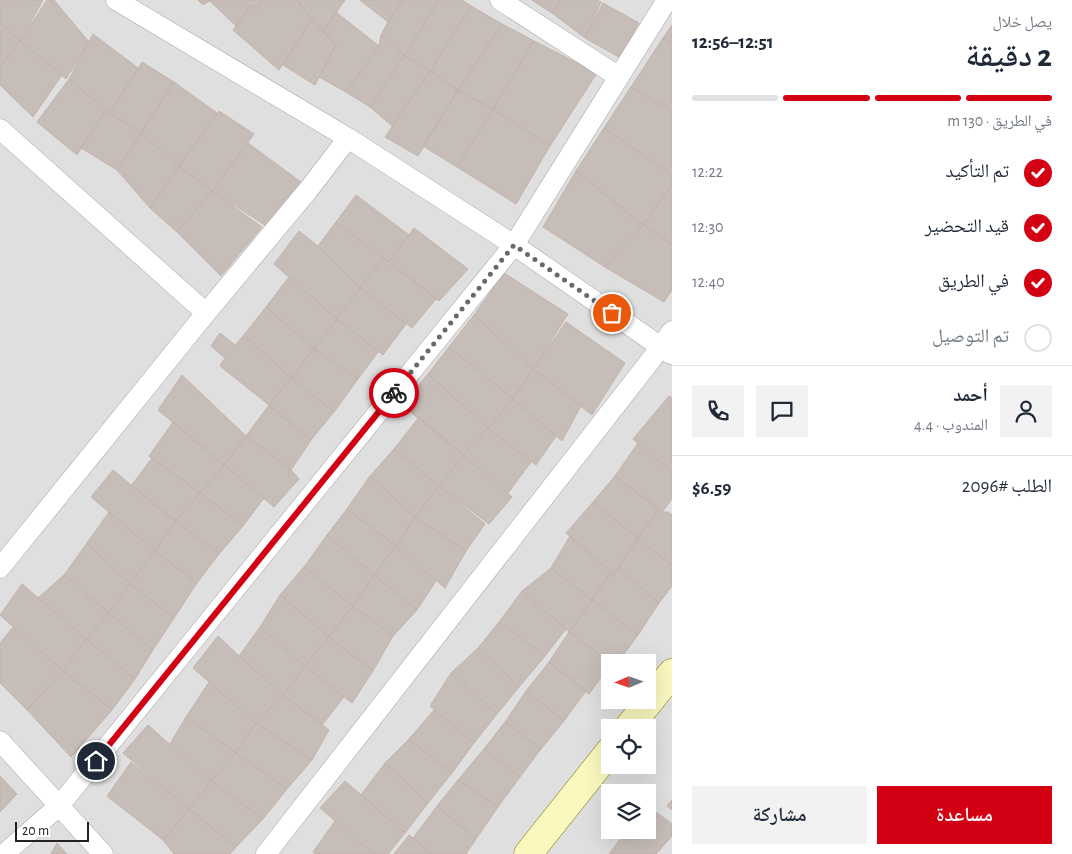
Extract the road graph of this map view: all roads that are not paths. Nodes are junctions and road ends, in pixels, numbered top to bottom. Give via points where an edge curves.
1 (116, 0) edge
2 (500, 0) edge
3 (667, 0) edge
4 (620, 76) junction
5 (0, 129) edge
6 (348, 138) junction
7 (514, 245) junction
8 (206, 314) junction
9 (668, 344) edge
10 (0, 568) edge
11 (672, 673) edge
12 (635, 719) edge
13 (0, 741) edge
14 (601, 762) edge
15 (59, 806) junction
16 (4, 854) edge
17 (103, 854) edge
18 (266, 854) edge
19 (528, 854) edge

1 - 6 street
2 - 4 street
3 - 4 street
4 - 7 street
5 - 8 street
6 - 7 street
6 - 8 street
7 - 9 street
7 - 15 street
8 - 10 street
9 - 18 street
11 - 12 street
13 - 15 street
14 - 19 street
15 - 16 street
15 - 17 street

